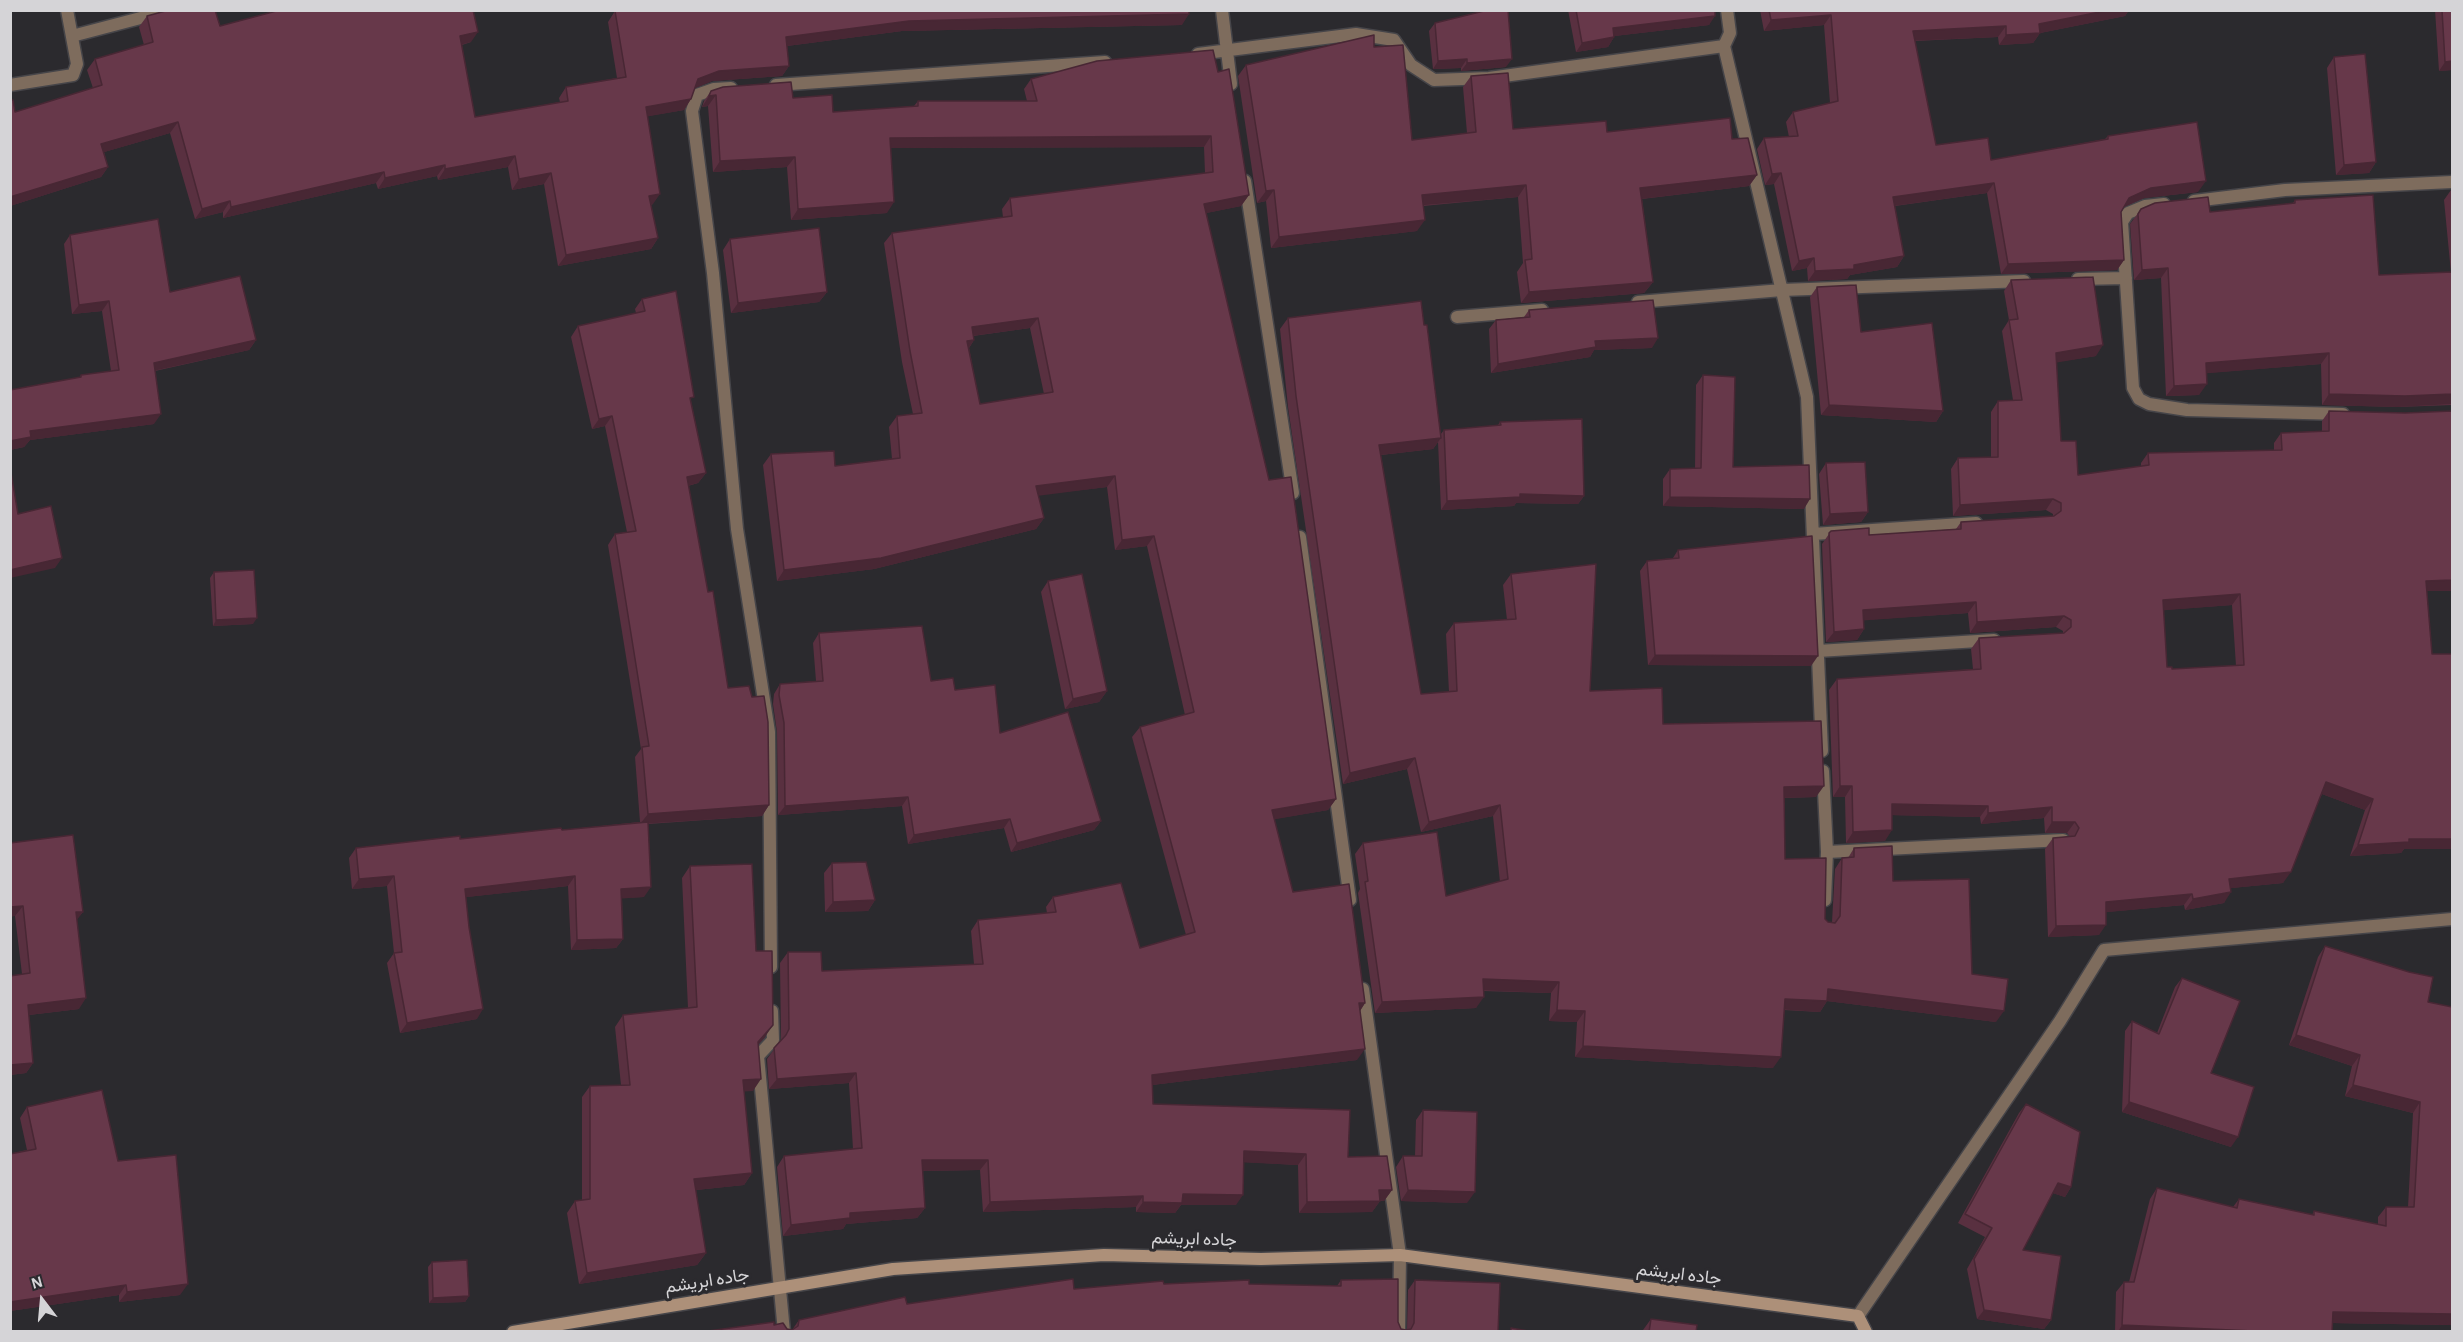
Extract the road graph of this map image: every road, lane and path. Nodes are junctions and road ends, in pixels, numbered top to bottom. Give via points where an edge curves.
1 (67, 10) edge
2 (171, 10) edge
3 (1222, 10) edge
4 (1727, 10) edge
5 (72, 36) junction
6 (1724, 46) junction
7 (1226, 51) junction
8 (1190, 54) edge
9 (1120, 60) edge
10 (10, 86) edge
11 (1233, 98) edge
12 (1243, 167) edge
13 (2452, 182) edge
14 (2126, 278) junction
15 (2066, 280) edge
16 (2043, 281) edge
17 (1782, 290) junction
18 (1631, 303) edge
19 (1550, 310) edge
20 (1457, 317) dead end
21 (2351, 414) edge
22 (1294, 504) edge
23 (1988, 522) edge
24 (1298, 527) edge
25 (1813, 534) junction
26 (2008, 639) edge
27 (1818, 651) junction
28 (2063, 840) edge
29 (1827, 852) junction
30 (1353, 914) edge
31 (1824, 915) edge
32 (2452, 919) edge
33 (1361, 973) edge
34 (1400, 1255) junction
35 (779, 1288) junction
36 (1858, 1316) junction
37 (513, 1332) edge
38 (784, 1332) edge
39 (1399, 1332) edge
40 (1866, 1332) edge

1 - 5 street
2 - 5 street
3 - 7 street
4 - 6 street via 1730,33
5 - 10 street via 77,64 73,75
6 - 7 street via 1489,78 1434,80 1411,65 1394,40 1356,34
6 - 17 street
7 - 8 street
7 - 11 street
9 - 35 street via 714,89 698,95 692,111 713,273 736,529 769,732 772,1040 758,1056
12 - 22 street
13 - 14 street via 2285,190 2145,206 2128,213 2122,222
14 - 15 street
14 - 21 street via 2133,388 2139,399 2187,410
16 - 17 street
17 - 18 street
17 - 25 street via 1807,397
19 - 20 street
23 - 25 street
24 - 30 street
25 - 27 street
26 - 27 street
27 - 29 street
28 - 29 street
29 - 31 street
32 - 36 street via 2104,950 2060,1021
33 - 34 street
34 - 35 main road, جاده ابریشم via 1261,1259 1104,1255 893,1269
34 - 36 main road, جاده ابریشم
34 - 39 street
35 - 37 main road, جاده ابریشم
35 - 38 street
36 - 40 main road

